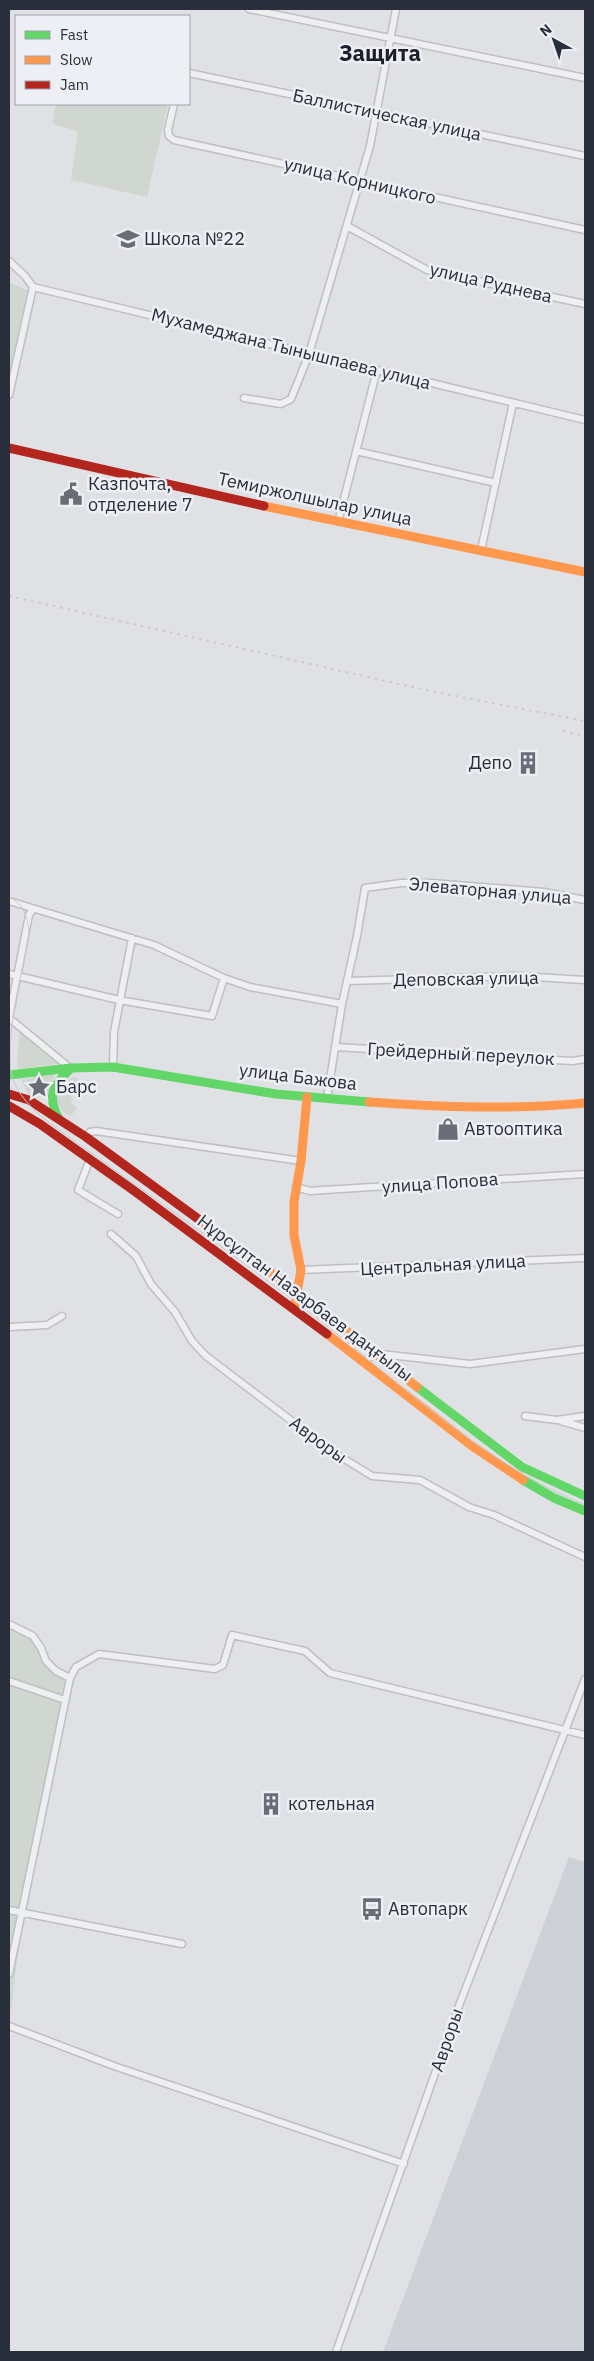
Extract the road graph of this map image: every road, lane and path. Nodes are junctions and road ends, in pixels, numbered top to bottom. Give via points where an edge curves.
1 (249, 9) edge
2 (396, 9) edge
3 (390, 38) junction
4 (190, 73) edge
5 (585, 78) edge
6 (174, 105) edge
7 (376, 112) junction
8 (585, 156) edge
9 (359, 181) junction
10 (347, 226) junction
11 (585, 230) edge
12 (9, 261) edge
13 (32, 287) junction
14 (585, 304) edge
15 (309, 354) junction
16 (377, 370) junction
17 (9, 395) edge
18 (244, 398) dead end
19 (513, 403) junction
20 (585, 420) edge
21 (9, 448) edge
22 (356, 451) junction
23 (496, 483) junction
24 (338, 522) junction
25 (481, 550) junction
26 (585, 572) edge
27 (585, 900) edge
28 (9, 901) edge
29 (32, 909) junction
30 (132, 938) junction
31 (9, 974) edge
32 (18, 977) junction
33 (224, 978) junction
34 (585, 980) edge
35 (347, 981) junction
36 (120, 1000) junction
37 (342, 1004) junction
38 (9, 1019) edge
39 (336, 1047) junction
40 (585, 1059) edge
41 (114, 1067) junction
42 (71, 1068) junction
43 (9, 1074) edge
44 (9, 1094) edge
45 (307, 1097) junction
46 (327, 1098) junction
47 (585, 1103) edge
48 (9, 1106) edge
49 (59, 1119) junction
50 (86, 1137) junction
51 (90, 1159) junction
52 (301, 1161) junction
53 (585, 1174) edge
54 (296, 1187) junction
55 (118, 1214) dead end
56 (111, 1234) dead end
57 (585, 1258) edge
58 (301, 1270) junction
59 (298, 1293) junction
60 (294, 1309) junction
61 (62, 1316) dead end
62 (9, 1327) edge
63 (585, 1349) edge
64 (372, 1353) junction
65 (366, 1363) junction
66 (525, 1416) dead end
67 (585, 1416) edge
68 (557, 1420) junction
69 (585, 1428) edge
70 (585, 1496) edge
71 (585, 1511) edge
72 (585, 1557) edge
73 (9, 1624) edge
74 (70, 1678) junction
75 (585, 1679) edge
76 (9, 1681) edge
77 (65, 1700) junction
78 (565, 1731) junction
79 (585, 1735) edge
80 (9, 1910) edge
81 (23, 1913) junction
82 (182, 1944) dead end
83 (9, 1974) edge
84 (9, 2026) edge
85 (404, 2164) junction
86 (336, 2352) edge

1 - 3 street
2 - 3 street
3 - 5 street
3 - 7 street
4 - 7 street, Баллистическая улица
6 - 9 street, улица Корницкого via 168,130 174,140
7 - 8 street, Баллистическая улица
7 - 9 street
9 - 10 street
9 - 11 street, улица Корницкого
10 - 14 street, улица Руднева via 426,270
10 - 15 street
12 - 13 street
13 - 15 street, Мухамеджана Тынышпаева улица
13 - 17 street
15 - 16 street, Мухамеджана Тынышпаева улица
15 - 18 street via 291,399 281,404
16 - 19 street, Мухамеджана Тынышпаева улица
16 - 22 street
19 - 20 street, Мухамеджана Тынышпаева улица
19 - 23 street
21 - 24 main road, Темиржолшылар улица
22 - 23 street
22 - 24 street
23 - 25 street
24 - 25 main road, Темиржолшылар улица
25 - 26 main road, Темиржолшылар улица
27 - 35 street, Элеваторная улица via 544,892 431,883 365,888
28 - 29 street
29 - 30 street
29 - 32 street
30 - 33 street
30 - 36 street
31 - 32 street
32 - 36 street
32 - 38 street
33 - 36 street via 212,1016
33 - 37 street via 250,987
34 - 35 street, Деповская улица via 519,976
35 - 37 street
36 - 41 street via 114,1032
37 - 39 street
38 - 42 street
39 - 40 street, Грейдерный переулок via 573,1061
39 - 46 street
41 - 42 main road, улица Бажова
41 - 45 main road, улица Бажова
42 - 43 main road, улица Бажова
42 - 49 main road via 56,1084 53,1093 52,1104
44 - 49 main road, Нұрсұлтан Назарбаев даңғылы via 29,1100
45 - 46 main road, улица Бажова
45 - 52 main road
46 - 47 main road, улица Бажова via 436,1107
48 - 51 main road, Нұрсұлтан Назарбаев даңғылы
49 - 50 main road, Нұрсұлтан Назарбаев даңғылы
50 - 52 street via 96,1131
50 - 59 main road, Нұрсұлтан Назарбаев даңғылы
51 - 55 street via 78,1190
51 - 60 main road, Нұрсұлтан Назарбаев даңғылы
52 - 54 main road
53 - 54 street, улица Попова via 324,1190
54 - 58 main road via 294,1235
56 - 72 street, Авроры via 136,1256 151,1284 206,1356 330,1450 372,1476 420,1480 469,1506
57 - 58 street, Центральная улица
58 - 59 main road
59 - 60 main road
59 - 64 main road, Нұрсұлтан Назарбаев даңғылы
60 - 65 main road, Нұрсұлтан Назарбаев даңғылы
61 - 62 street via 47,1325
63 - 64 street via 470,1364
64 - 65 street
64 - 70 main road, Нұрсұлтан Назарбаев даңғылы via 522,1467
65 - 71 main road, Нұрсұлтан Назарбаев даңғылы via 515,1476
66 - 68 street
67 - 68 street
68 - 69 street
73 - 74 street via 33,1636 46,1661
74 - 77 street
74 - 78 street via 76,1667 99,1654 215,1669 223,1665 232,1635 304,1652 330,1672
75 - 78 street, Авроры
76 - 77 street
77 - 81 street
78 - 79 street
78 - 85 street, Авроры via 460,2002
80 - 81 street
81 - 82 street
81 - 83 street
84 - 85 street via 114,2066
85 - 86 street, Авроры

